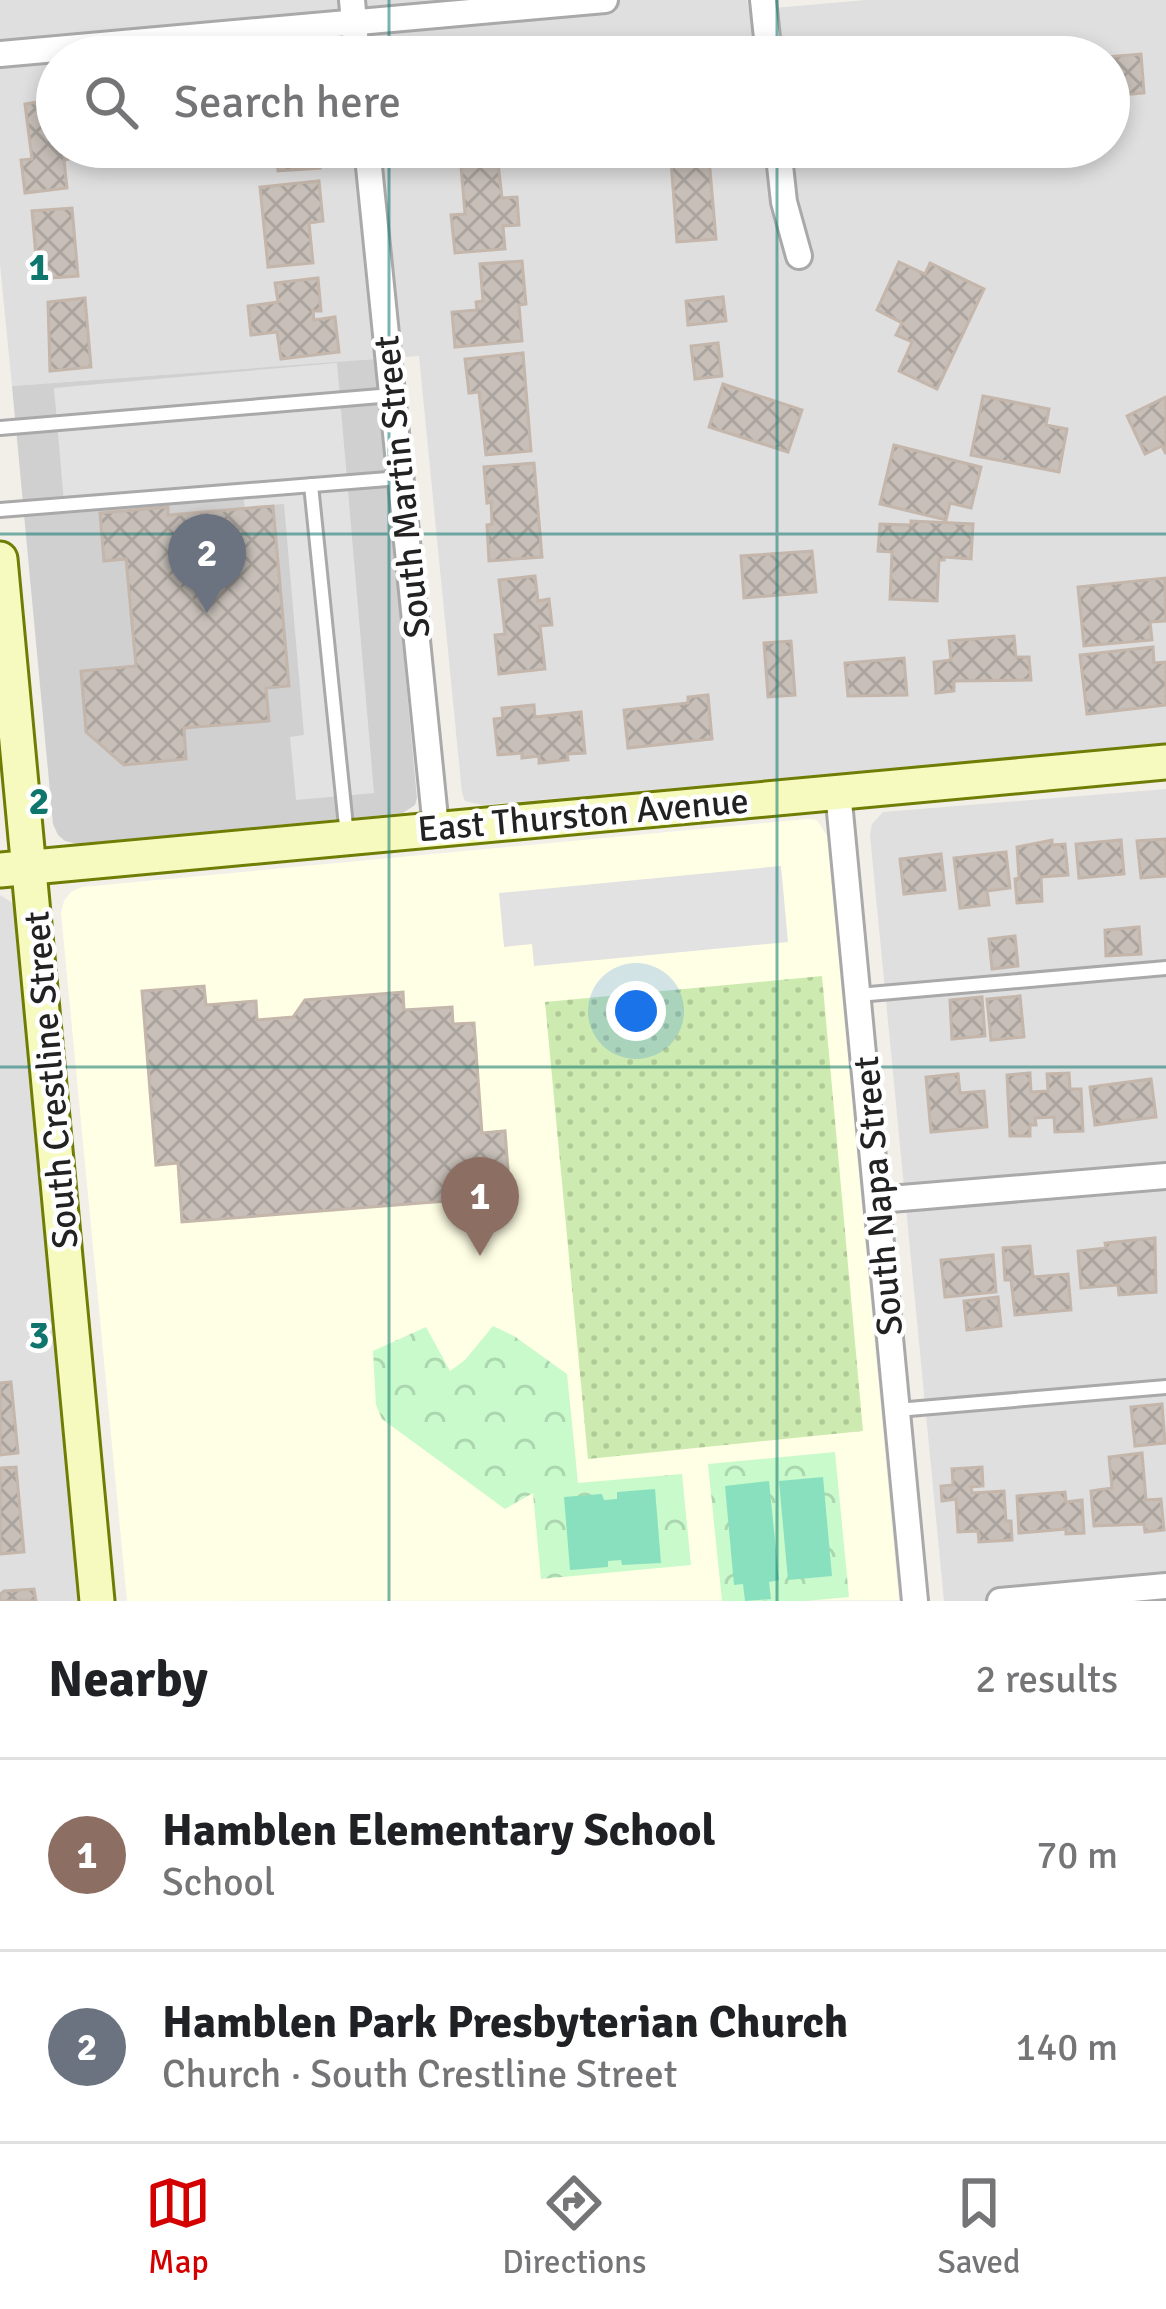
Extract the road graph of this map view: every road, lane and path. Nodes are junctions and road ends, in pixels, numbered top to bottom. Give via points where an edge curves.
1 (605, 0) edge
2 (763, 0) edge
3 (353, 12) edge
4 (151, 36) edge
5 (767, 36) edge
6 (36, 50) edge
7 (0, 54) edge
8 (369, 168) edge
9 (780, 168) edge
10 (799, 256) dead end
11 (392, 395) junction
12 (0, 428) edge
13 (400, 478) junction
14 (311, 485) junction
15 (0, 510) edge
16 (0, 559) edge
17 (1166, 762) edge
18 (838, 790) junction
19 (436, 828) junction
20 (347, 836) junction
21 (15, 868) edge
22 (1166, 968) edge
23 (858, 995) junction
24 (1166, 1175) edge
25 (878, 1200) junction
26 (1166, 1388) edge
27 (897, 1410) junction
28 (1166, 1586) edge
29 (98, 1601) edge
30 (915, 1601) edge
31 (1000, 1601) edge

1 - 3 street
2 - 5 street
3 - 4 street
6 - 7 street
8 - 11 street, South Martin Street
9 - 10 street
11 - 12 lane
11 - 13 street, South Martin Street
13 - 14 lane
13 - 19 street, South Martin Street
14 - 15 lane
14 - 20 lane
16 - 21 street, South Crestline Street
17 - 18 street, East Thurston Avenue
18 - 19 street, East Thurston Avenue
18 - 23 street, South Napa Street
19 - 20 street, East Thurston Avenue
20 - 21 street, East Thurston Avenue
21 - 29 street, South Crestline Street
22 - 23 lane
23 - 25 street, South Napa Street
24 - 25 street
25 - 27 street, South Napa Street
26 - 27 lane
27 - 30 street, South Napa Street
28 - 31 street

